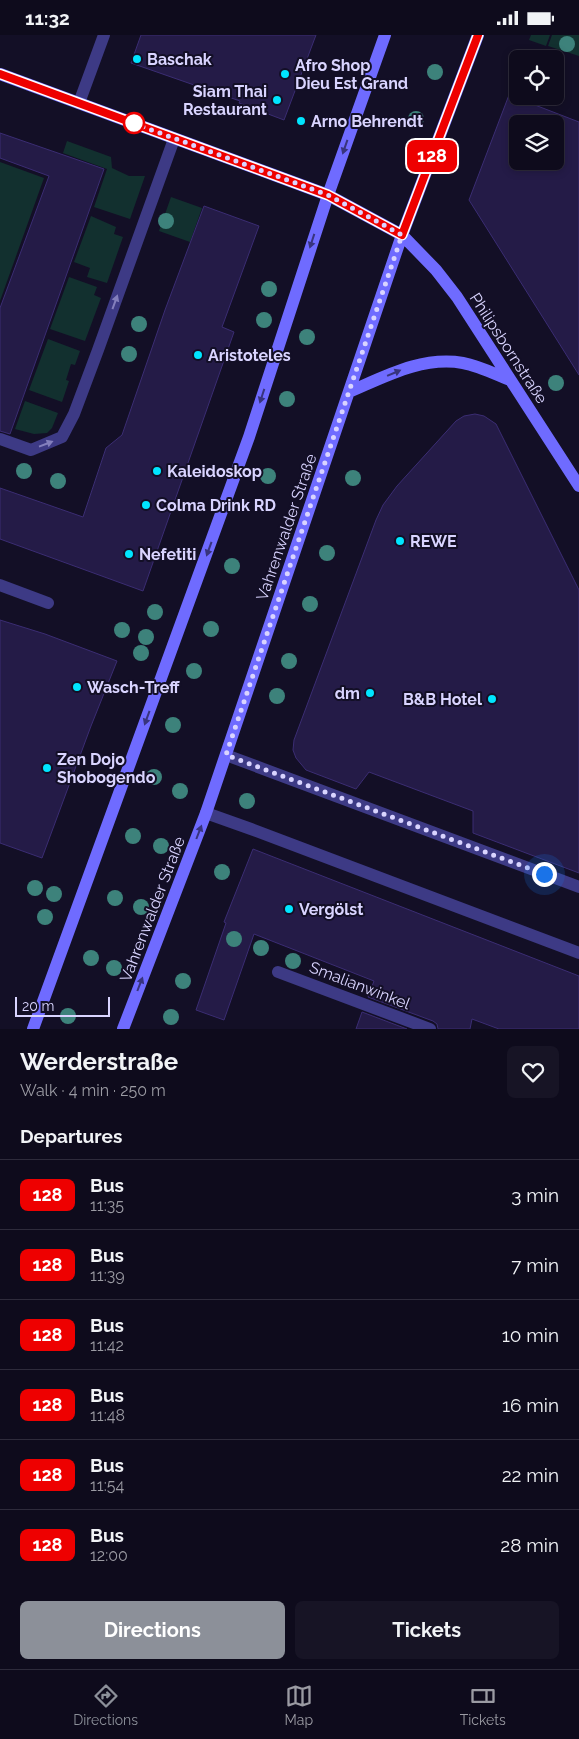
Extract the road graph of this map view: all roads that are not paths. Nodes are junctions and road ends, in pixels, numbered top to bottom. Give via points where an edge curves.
1 (104, 35) edge
2 (385, 35) edge
3 (478, 35) edge
4 (0, 74) edge
5 (79, 103) junction
6 (174, 139) junction
7 (328, 195) junction
8 (402, 235) junction
9 (510, 380) junction
10 (349, 391) junction
11 (0, 439) edge
12 (579, 486) edge
13 (0, 585) edge
14 (48, 603) dead end
15 (226, 755) junction
16 (206, 813) junction
17 (579, 887) edge
18 (579, 953) edge
19 (278, 972) dead end
20 (33, 1029) edge
21 (123, 1029) edge
22 (430, 1029) edge

1 - 5 street
2 -> 7 main road
3 - 8 main road, Vahrenwalder Straße
4 - 5 main road, Philipsbornstraße
5 - 6 main road, Philipsbornstraße
6 - 7 main road, Philipsbornstraße
11 -> 6 street via 31,450 62,437 92,368
7 - 8 main road, Philipsbornstraße
7 -> 20 main road via 249,437
8 - 9 main road, Philipsbornstraße via 457,297
8 - 10 main road, Vahrenwalder Straße
10 -> 9 main road via 409,367 448,361
9 - 12 main road, Philipsbornstraße
10 - 15 main road, Vahrenwalder Straße
13 - 14 street
15 - 16 main road, Vahrenwalder Straße
15 - 17 street
16 - 18 street
21 -> 16 main road, Vahrenwalder Straße
19 - 22 street, Smalianwinkel

